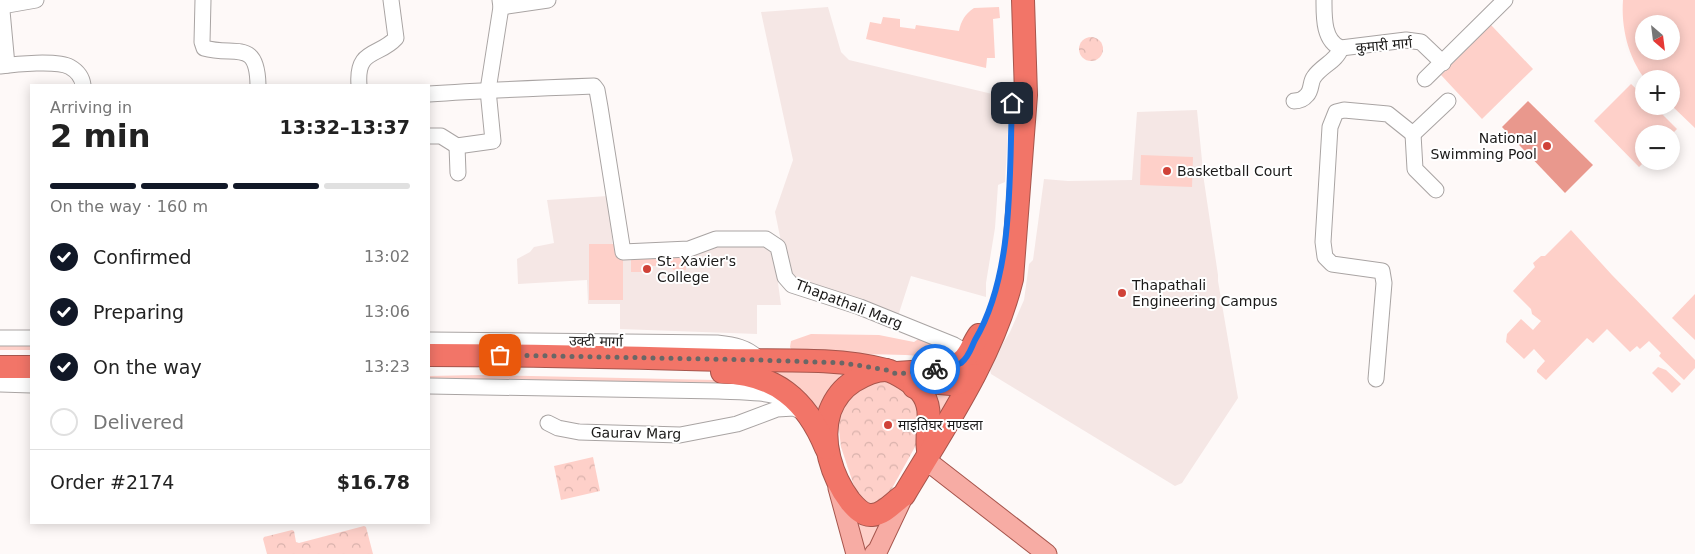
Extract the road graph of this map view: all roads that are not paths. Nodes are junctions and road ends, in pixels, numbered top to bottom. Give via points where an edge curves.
1 (36, 0) edge
2 (203, 0) edge
3 (391, 0) edge
4 (548, 0) edge
5 (1012, 0) edge
6 (1023, 0) edge
7 (1324, 0) edge
8 (1505, 0) edge
9 (2, 3) edge
10 (501, 4) edge
11 (1340, 48) junction
12 (1443, 63) junction
13 (4, 66) edge
14 (1425, 79) dead end
15 (83, 84) edge
16 (258, 84) edge
17 (360, 84) edge
18 (488, 90) junction
19 (430, 94) edge
20 (1294, 101) dead end
21 (1448, 101) dead end
22 (1412, 134) junction
23 (430, 136) edge
24 (457, 146) junction
25 (458, 172) dead end
26 (1436, 190) dead end
27 (0, 338) edge
28 (30, 338) edge
29 (430, 340) edge
30 (30, 355) edge
31 (430, 355) edge
32 (0, 356) edge
33 (751, 360) junction
34 (972, 364) junction
35 (0, 367) edge
36 (30, 367) edge
37 (430, 367) edge
38 (899, 377) junction
39 (1376, 379) dead end
40 (0, 384) edge
41 (30, 385) edge
42 (430, 386) edge
43 (806, 412) junction
44 (548, 423) dead end
45 (926, 458) junction
46 (830, 460) junction
47 (904, 494) junction
48 (866, 553) edge
49 (1047, 554) edge

1 - 9 street
2 - 16 street via 204,48 248,54 256,63
3 - 17 street via 396,38 363,60
4 - 10 street
5 - 34 highway via 1015,49 1008,203 1001,274
6 - 34 highway via 1026,95 1012,278 1005,305
7 - 11 street, कुमारी मार्ग via 1327,31 1334,46
8 - 12 street
9 - 13 street
10 - 18 street
11 - 12 street, कुमारी मार्ग via 1406,40 1421,42
11 - 20 street via 1339,54 1313,78 1307,96
12 - 14 street
13 - 15 street via 56,63 76,71
18 - 19 street
18 - 24 street via 494,141
18 - 34 street, Thapathali Marg via 594,86 623,252 689,249 716,240 766,239 778,247 785,277 792,285 860,307 954,345
21 - 22 street
22 - 26 street via 1415,169
22 - 39 street via 1388,114 1370,112 1336,112 1330,127 1323,242 1325,257 1332,264 1382,271 1384,283
23 - 24 street via 441,136
24 - 25 street
27 - 28 street
29 - 33 street, उक्टी मार्गा via 717,343 744,348 751,352
30 - 32 highway
31 - 33 highway
33 - 38 highway via 844,363
34 - 38 highway via 961,363
34 - 45 highway
35 - 36 highway
37 - 43 highway via 731,373 756,376 778,385
38 - 45 highway via 924,398 929,418
38 - 46 highway via 872,372 842,391 830,410 827,438
40 - 41 street
42 - 43 street via 754,393 787,399
43 - 44 street, Gaurav Marg via 794,408 777,409 738,424 680,435 579,432
43 - 46 highway via 820,433
45 - 47 highway
45 - 49 main road
46 - 47 highway via 847,496 863,513 876,514 885,510
46 - 48 main road
47 - 48 main road

